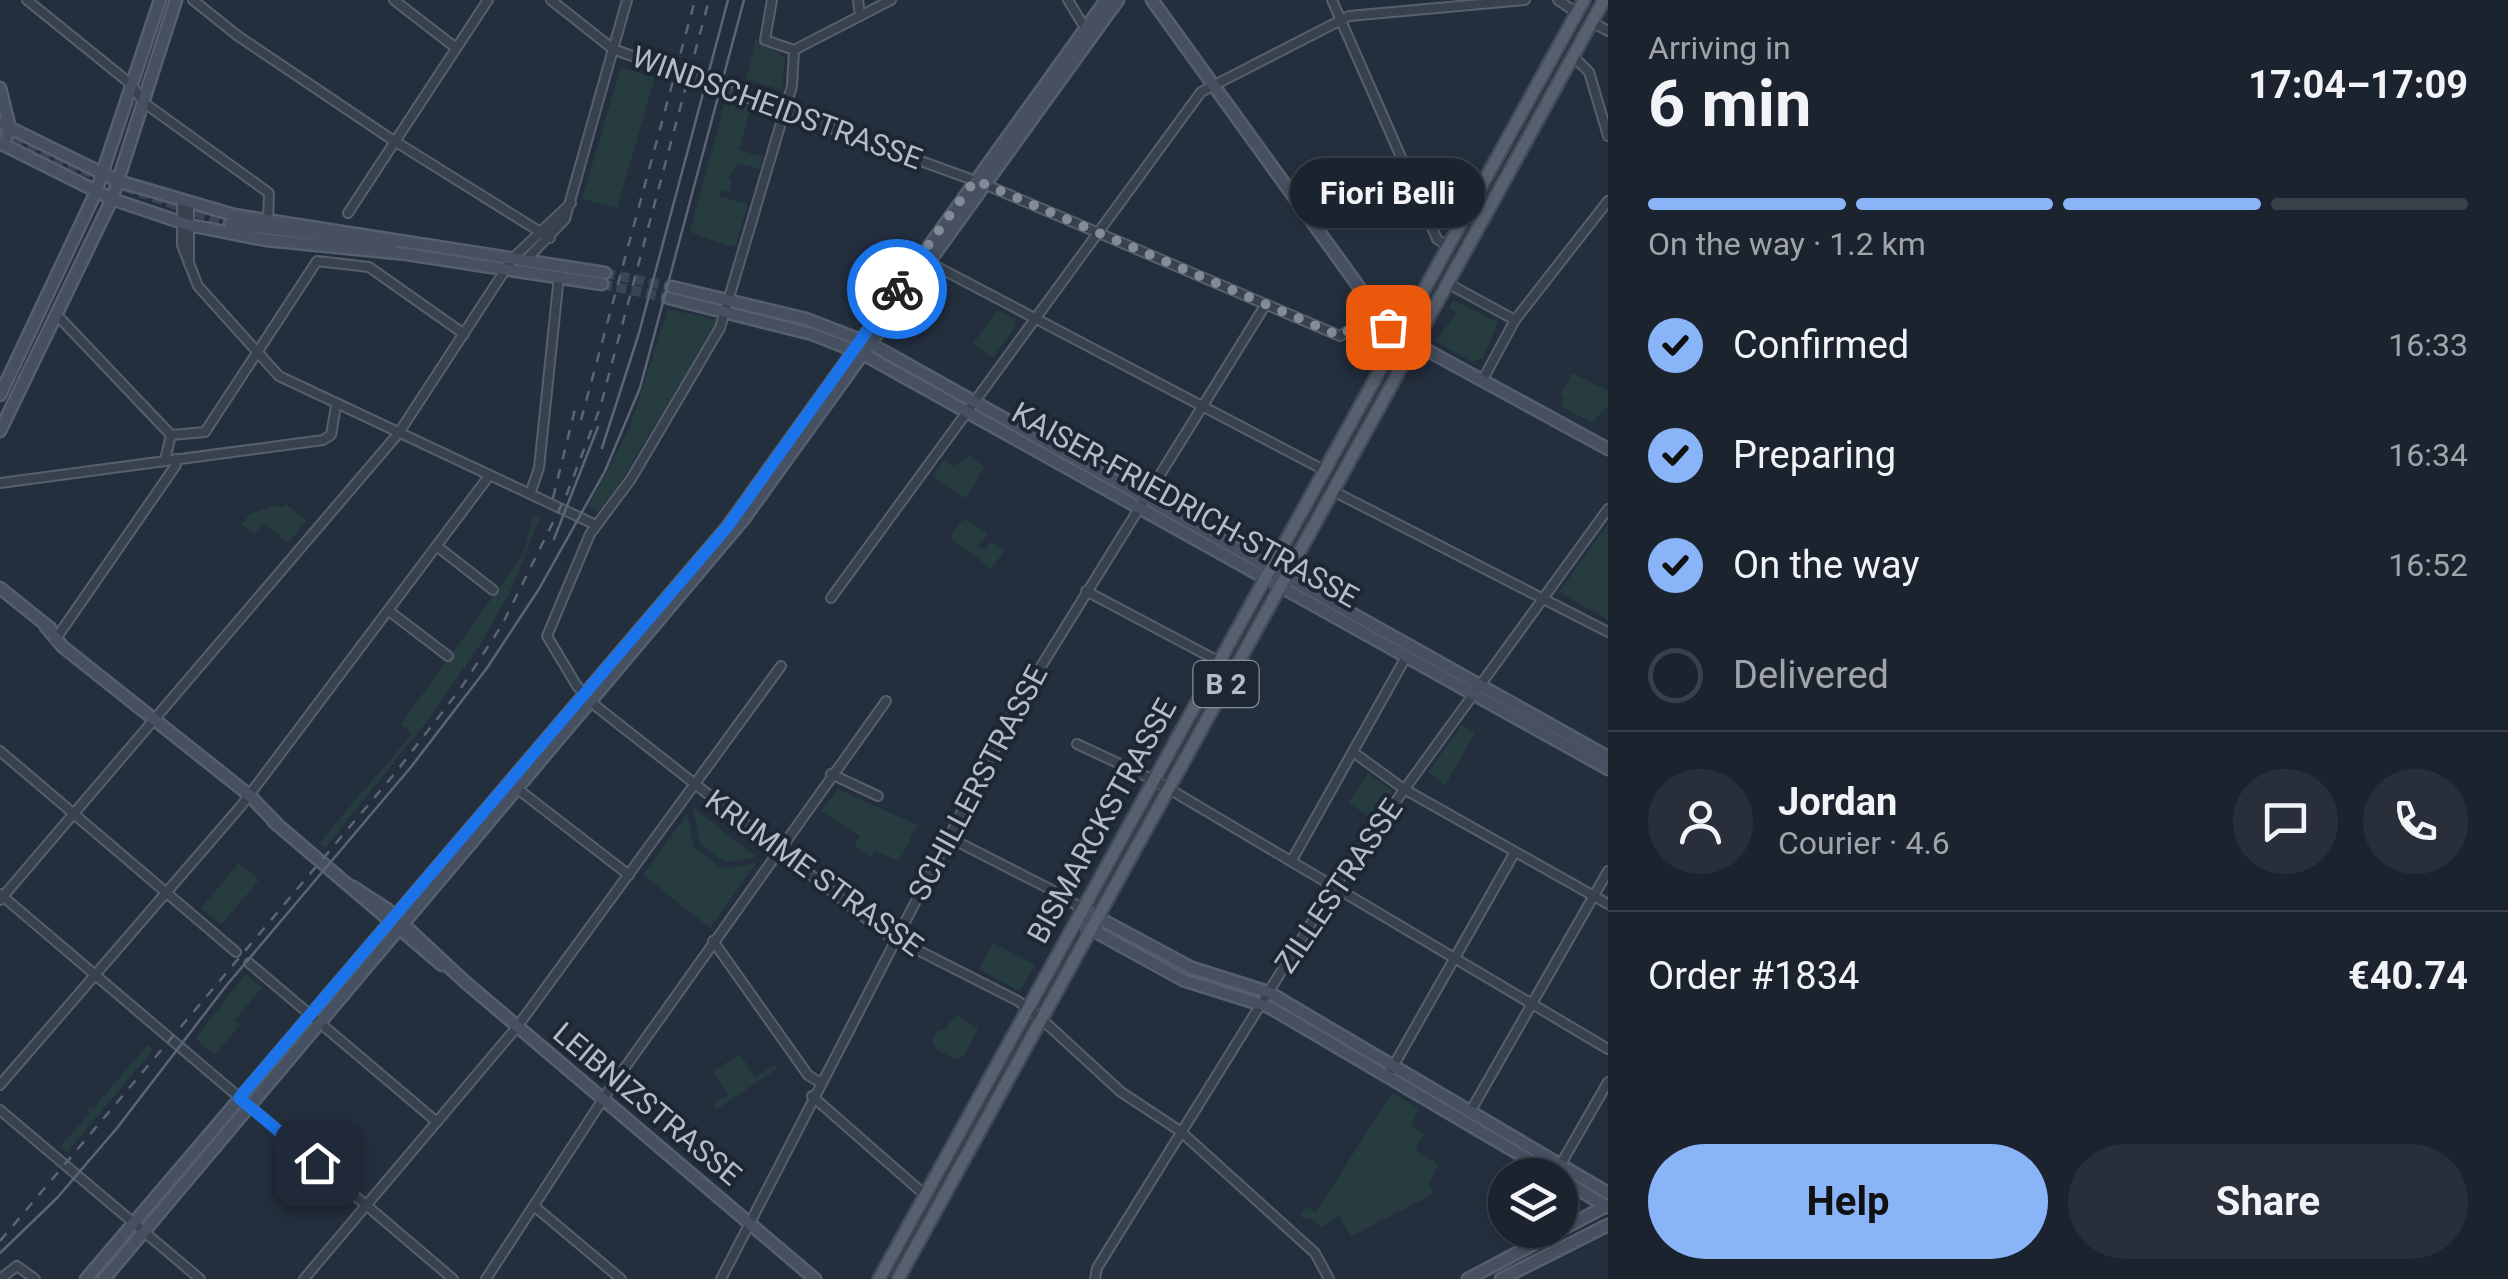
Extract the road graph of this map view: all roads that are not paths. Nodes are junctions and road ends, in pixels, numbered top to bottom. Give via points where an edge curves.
1 (27, 0) edge
2 (160, 0) edge
3 (176, 0) edge
4 (193, 0) edge
5 (394, 0) edge
6 (488, 0) edge
7 (551, 0) edge
8 (627, 0) edge
9 (772, 0) edge
10 (858, 0) edge
11 (891, 0) edge
12 (1068, 0) edge
13 (1106, 0) edge
14 (1118, 0) edge
15 (1152, 0) edge
16 (1332, 0) edge
17 (1525, 0) edge
18 (1558, 0) edge
19 (1604, 0) edge
20 (1578, 5) edge
21 (860, 16) junction
22 (1341, 19) junction
23 (1592, 22) junction
24 (1085, 28) junction
25 (1608, 31) edge
26 (456, 48) junction
27 (613, 49) junction
28 (794, 50) junction
29 (1573, 56) junction
30 (132, 85) junction
31 (1212, 86) junction
32 (0, 88) edge
33 (144, 102) junction
34 (785, 109) junction
35 (4, 127) edge
36 (1608, 136) edge
37 (395, 141) junction
38 (1, 146) edge
39 (102, 175) junction
40 (118, 181) junction
41 (980, 182) junction
42 (96, 192) junction
43 (112, 199) junction
44 (185, 202) junction
45 (571, 202) junction
46 (1608, 202) edge
47 (348, 213) dead end
48 (268, 221) junction
49 (185, 224) junction
50 (230, 224) tunnel mouth
51 (1097, 232) junction
52 (536, 233) junction
53 (547, 241) junction
54 (1446, 245) junction
55 (408, 249) junction
56 (925, 259) junction
57 (526, 260) junction
58 (512, 265) junction
59 (559, 276) junction
60 (1447, 283) junction
61 (671, 292) tunnel mouth
62 (1266, 304) junction
63 (729, 306) junction
64 (1378, 312) junction
65 (56, 314) junction
66 (1035, 318) junction
67 (1515, 320) junction
68 (464, 334) junction
69 (1396, 334) junction
70 (866, 342) junction
71 (1412, 344) junction
72 (255, 351) junction
73 (858, 352) junction
74 (1484, 378) junction
75 (0, 395) edge
76 (336, 406) junction
77 (971, 406) junction
78 (1203, 406) junction
79 (0, 431) edge
80 (205, 432) junction
81 (398, 434) junction
82 (171, 435) junction
83 (1608, 452) edge
84 (214, 453) junction
85 (171, 460) junction
86 (1322, 470) junction
87 (489, 476) junction
88 (0, 483) edge
89 (1333, 491) junction
90 (530, 494) junction
91 (1142, 502) junction
92 (1608, 509) edge
93 (596, 525) junction
94 (438, 546) junction
95 (1266, 572) junction
96 (1283, 582) junction
97 (0, 588) edge
98 (493, 590) dead end
99 (1086, 591) junction
100 (831, 598) dead end
101 (1542, 599) junction
102 (388, 611) junction
103 (1608, 632) edge
104 (57, 637) junction
105 (448, 656) dead end
106 (1406, 657) junction
107 (1218, 661) junction
108 (781, 666) dead end
109 (1476, 690) junction
110 (587, 697) junction
111 (886, 702) dead end
112 (154, 719) junction
113 (1077, 744) dead end
114 (0, 751) edge
115 (1353, 752) junction
116 (1608, 757) edge
117 (1608, 768) edge
118 (830, 774) junction
119 (1154, 780) junction
120 (512, 785) junction
121 (696, 786) junction
122 (1169, 788) junction
123 (1404, 788) junction
124 (878, 796) dead end
125 (246, 797) junction
126 (74, 814) junction
127 (948, 836) junction
128 (778, 848) junction
129 (1515, 852) junction
130 (1292, 860) junction
131 (1608, 871) edge
132 (629, 875) junction
133 (1335, 885) junction
134 (1052, 890) dead end
135 (166, 893) junction
136 (1063, 896) dead end
137 (1594, 896) junction
138 (1, 897) edge
139 (1608, 904) edge
140 (1082, 909) junction
141 (390, 918) junction
142 (1076, 921) junction
143 (1094, 924) junction
144 (401, 928) junction
145 (894, 939) junction
146 (714, 941) junction
147 (236, 952) dead end
148 (1455, 957) junction
149 (249, 963) dead end
150 (96, 976) junction
151 (1268, 992) junction
152 (1261, 1003) junction
153 (1532, 1003) junction
154 (1027, 1009) junction
155 (310, 1014) junction
156 (1042, 1020) junction
157 (321, 1024) junction
158 (518, 1027) junction
159 (1608, 1049) edge
160 (1391, 1070) junction
161 (1608, 1082) edge
162 (821, 1083) junction
163 (0, 1086) edge
164 (812, 1096) junction
165 (239, 1098) junction
166 (603, 1099) junction
167 (250, 1107) junction
168 (0, 1110) edge
169 (1470, 1112) junction
170 (438, 1122) junction
171 (1180, 1131) junction
172 (1534, 1158) edge
173 (1536, 1158) edge
174 (1566, 1158) edge
175 (1578, 1181) edge
176 (1578, 1186) edge
177 (1608, 1193) edge
178 (925, 1195) junction
179 (366, 1205) junction
180 (534, 1206) junction
181 (1607, 1206) edge
182 (134, 1223) junction
183 (749, 1224) junction
184 (1608, 1225) edge
185 (144, 1232) junction
186 (0, 1278) edge
187 (35, 1279) edge
188 (86, 1279) edge
189 (104, 1279) edge
190 (200, 1279) edge
191 (304, 1279) edge
192 (454, 1279) edge
193 (486, 1279) edge
194 (621, 1279) edge
195 (721, 1279) edge
196 (815, 1279) edge
197 (879, 1279) edge
198 (898, 1279) edge
199 (1094, 1279) edge
200 (1330, 1279) edge
201 (1468, 1279) edge
202 (1500, 1279) edge

1 - 30 street
2 - 30 main road
3 - 33 main road
4 - 37 street
5 - 26 street
6 - 26 street
7 - 27 street, WINDSCHEIDSTRASSE
8 - 27 street
9 - 28 street via 766,40
10 - 21 street
11 - 21 street
12 - 24 street
13 - 24 main road
14 - 41 main road
15 - 31 main road
16 - 22 street
17 - 22 street
18 - 20 street
19 - 23 main road, B 2
20 - 54 main road, B 2
21 - 28 street
22 - 31 street
22 - 54 street via 1437,239
23 - 25 street
23 - 29 main road, B 2
24 - 41 main road
26 - 37 street
27 - 34 street, WINDSCHEIDSTRASSE
27 - 45 street
28 - 34 street
29 - 36 street via 1589,72
29 - 60 main road, B 2
30 - 33 street
30 - 39 main road
31 - 51 street
31 - 64 main road
32 - 35 main road
33 - 40 main road
33 - 48 street via 269,193
34 - 41 street, WINDSCHEIDSTRASSE
34 - 63 street
35 - 38 main road
35 - 39 main road
37 - 47 street
37 - 52 street
38 - 42 main road
39 - 40 main road
39 - 42 main road
40 - 43 main road
40 - 44 main road
41 - 51 street, WINDSCHEIDSTRASSE
41 - 56 main road
42 - 43 main road
42 - 75 main road
43 - 49 main road
43 - 65 main road
44 - 48 main road
44 - 49 street
45 - 52 street
45 - 53 street
46 - 67 street
48 - 55 main road
49 - 55 main road via 366,254
49 - 72 street via 190,264 210,304
50 - 55 main road
51 - 62 street, WINDSCHEIDSTRASSE
51 - 66 street
52 - 53 street
52 - 58 street
53 - 57 street
54 - 69 main road, B 2
55 - 58 main road
56 - 66 street
56 - 70 main road
57 - 58 main road
57 - 59 main road via 604,278
58 - 59 main road
58 - 68 street
59 - 90 street via 539,468
60 - 67 street
60 - 71 main road, B 2
61 - 63 main road
62 - 64 street, WINDSCHEIDSTRASSE via 1340,336
62 - 78 street, SCHILLERSTRASSE
63 - 70 main road, KAISER-FRIEDRICH-STRASSE
63 - 73 main road, KAISER-FRIEDRICH-STRASSE
63 - 93 street via 637,471
64 - 69 main road
65 - 79 main road
65 - 82 street
66 - 77 street
66 - 78 street
67 - 74 street
68 - 72 street via 369,267 322,260
68 - 81 street
69 - 71 main road
69 - 86 main road, BISMARCKSTRASSE / B 2
70 - 73 main road
70 - 77 main road, KAISER-FRIEDRICH-STRASSE
71 - 74 main road
71 - 89 main road, BISMARCKSTRASSE / B 2
72 - 76 street via 287,382
72 - 80 street
73 - 77 main road, KAISER-FRIEDRICH-STRASSE
73 - 110 main road via 728,526
74 - 83 main road
76 - 81 street
76 - 84 street via 328,438
77 - 91 main road, KAISER-FRIEDRICH-STRASSE
77 - 100 street
78 - 86 street
78 - 91 street, SCHILLERSTRASSE
80 - 82 street
80 - 84 street
81 - 87 street
81 - 112 street
82 - 85 street
84 - 85 street
85 - 88 street
85 - 104 street
86 - 95 main road, BISMARCKSTRASSE / B 2
87 - 90 street
87 - 94 street
89 - 96 main road, BISMARCKSTRASSE / B 2
89 - 101 street
90 - 93 street
91 - 95 main road, KAISER-FRIEDRICH-STRASSE
91 - 99 street, SCHILLERSTRASSE
92 - 101 street, ZILLESTRASSE
93 - 110 street, KRUMME STRASSE via 547,630
94 - 98 street
94 - 102 street
95 - 96 main road, KAISER-FRIEDRICH-STRASSE
95 - 107 main road, BISMARCKSTRASSE / B 2
96 - 106 main road, KAISER-FRIEDRICH-STRASSE
96 - 109 main road, KAISER-FRIEDRICH-STRASSE
96 - 122 main road, BISMARCKSTRASSE / B 2
97 - 104 main road, LEIBNIZSTRASSE
99 - 107 street
99 - 127 street, SCHILLERSTRASSE
101 - 103 street
101 - 109 street, ZILLESTRASSE
102 - 105 street
102 - 125 street
104 - 112 main road, LEIBNIZSTRASSE
106 - 109 main road, KAISER-FRIEDRICH-STRASSE
106 - 115 street
107 - 119 main road, BISMARCKSTRASSE / B 2
108 - 121 street
109 - 116 main road, KAISER-FRIEDRICH-STRASSE
109 - 117 main road, KAISER-FRIEDRICH-STRASSE
109 - 123 street, ZILLESTRASSE
110 - 120 main road
110 - 121 street, KRUMME STRASSE
111 - 118 street
112 - 125 main road, LEIBNIZSTRASSE
112 - 126 street
113 - 119 street
114 - 126 street
115 - 123 street
115 - 130 street
118 - 124 street
118 - 128 street
119 - 122 street
119 - 140 main road, BISMARCKSTRASSE / B 2
120 - 132 street
120 - 141 main road
120 - 144 main road
121 - 128 street, KRUMME STRASSE
121 - 132 street
122 - 130 street
122 - 143 main road, BISMARCKSTRASSE / B 2
123 - 129 street
123 - 133 street, ZILLESTRASSE
125 - 135 street
125 - 141 main road, LEIBNIZSTRASSE
126 - 135 street
126 - 138 street
127 - 134 street
127 - 145 street, SCHILLERSTRASSE
128 - 145 street, KRUMME STRASSE
128 - 146 street
129 - 137 street
129 - 148 street
130 - 133 street
131 - 137 street
132 - 158 street
133 - 148 street
133 - 151 street, ZILLESTRASSE
135 - 147 street
135 - 150 street
136 - 140 street
137 - 139 street
137 - 153 street
138 - 150 street
140 - 142 main road, BISMARCKSTRASSE / B 2
140 - 143 main road
141 - 144 main road, LEIBNIZSTRASSE
141 - 155 main road
142 - 143 main road
142 - 154 main road, BISMARCKSTRASSE / B 2
143 - 151 main road via 1192,968
143 - 152 main road via 1186,982
143 - 156 main road, BISMARCKSTRASSE / B 2
144 - 157 main road
144 - 158 main road, LEIBNIZSTRASSE
145 - 154 street, KRUMME STRASSE
145 - 162 street, SCHILLERSTRASSE
146 - 162 street via 808,1075
146 - 166 street
148 - 153 street
148 - 160 street
149 - 155 street
150 - 163 street
150 - 165 street
151 - 152 street, ZILLESTRASSE
151 - 160 main road
152 - 160 main road
152 - 171 street, ZILLESTRASSE
153 - 159 street
153 - 169 street
154 - 156 street, KRUMME STRASSE
154 - 178 main road, BISMARCKSTRASSE / B 2
155 - 157 street
155 - 165 main road
156 - 171 street, KRUMME STRASSE via 1121,1092
156 - 198 main road, BISMARCKSTRASSE / B 2
157 - 167 main road
157 - 170 street
158 - 166 main road, LEIBNIZSTRASSE
158 - 170 street
160 - 169 main road
160 - 172 main road
161 - 174 street
162 - 164 street, SCHILLERSTRASSE
164 - 178 street
164 - 183 street, SCHILLERSTRASSE
165 - 167 street
165 - 182 main road
166 - 180 street
166 - 183 main road, LEIBNIZSTRASSE
167 - 179 street
167 - 185 main road
168 - 182 street
169 - 173 main road
170 - 179 street
171 - 199 street, ZILLESTRASSE
171 - 200 street, KRUMME STRASSE via 1315,1252
175 - 177 main road
176 - 181 main road
178 - 197 main road, BISMARCKSTRASSE / B 2
179 - 191 street
179 - 192 street
180 - 193 street
180 - 194 street
181 - 201 main road
182 - 185 street
182 - 188 main road
183 - 195 street, SCHILLERSTRASSE
183 - 196 main road, LEIBNIZSTRASSE
184 - 202 main road
185 - 189 main road
185 - 190 street
186 - 187 street via 17,1266

